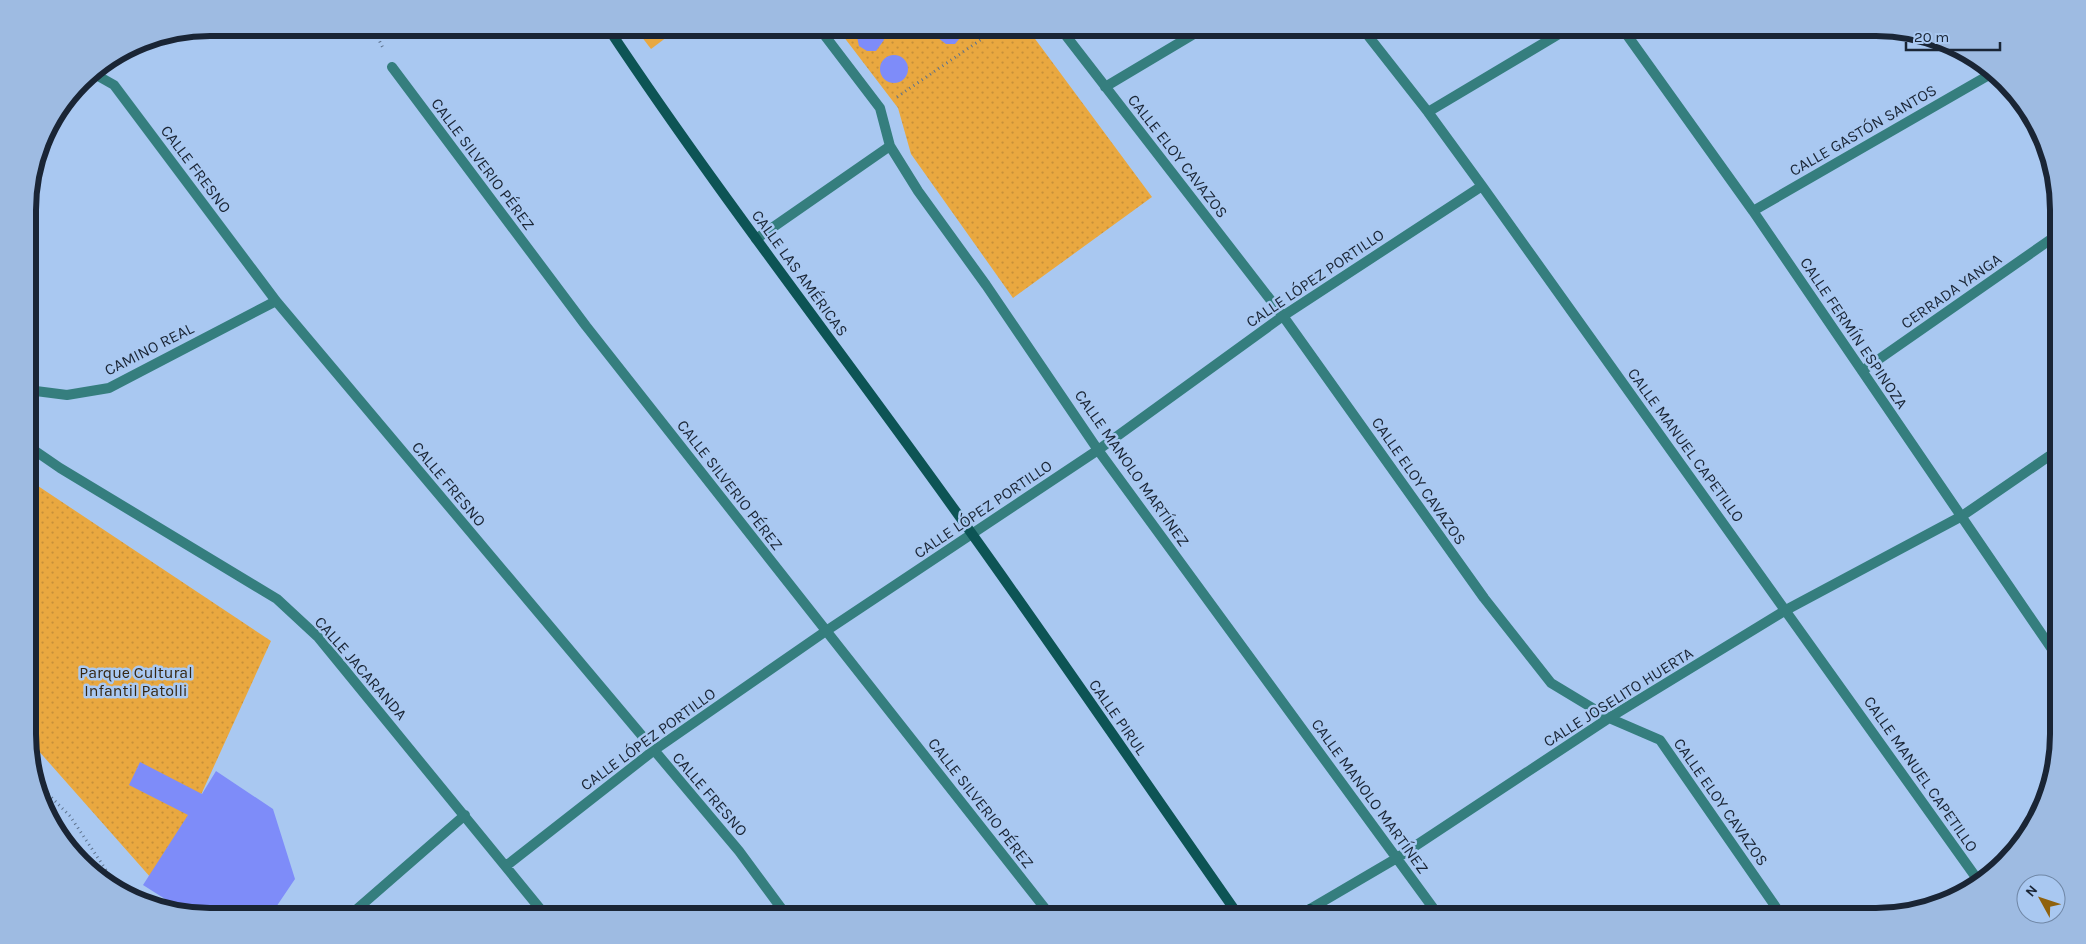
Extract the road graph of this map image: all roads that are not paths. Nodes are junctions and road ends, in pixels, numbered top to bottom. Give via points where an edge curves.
1 (1066, 36) edge
2 (1190, 36) edge
3 (1369, 36) edge
4 (1555, 36) edge
5 (1628, 36) edge
6 (614, 37) edge
7 (826, 37) edge
8 (392, 67) dead end
9 (1987, 76) edge
10 (100, 77) edge
11 (1105, 87) junction
12 (1428, 112) junction
13 (890, 146) junction
14 (1482, 186) junction
15 (1753, 211) junction
16 (756, 239) junction
17 (2050, 240) edge
18 (276, 301) junction
19 (1283, 316) junction
20 (1862, 372) junction
21 (37, 391) edge
22 (1098, 450) junction
23 (37, 452) edge
24 (2050, 456) edge
25 (1962, 516) junction
26 (972, 534) junction
27 (1786, 610) junction
28 (826, 631) junction
29 (2050, 646) edge
30 (1609, 718) junction
31 (653, 751) junction
32 (465, 815) junction
33 (1397, 858) junction
34 (506, 866) junction
35 (1975, 877) edge
36 (1233, 907) edge
37 (1321, 907) edge
38 (1433, 907) edge
39 (1776, 907) edge
40 (358, 908) edge
41 (539, 908) edge
42 (780, 908) edge
43 (1044, 908) edge

1 - 11 street, CALLE ELOY CAVAZOS
2 - 11 street
3 - 12 street, CALLE MANUEL CAPETILLO
4 - 12 street
5 - 15 street, CALLE FERMÍN ESPINOZA
6 - 16 street, CALLE LAS AMÉRICAS
7 - 13 street, CALLE MANOLO MARTÍNEZ via 880,108
8 - 28 street, CALLE SILVERIO PÉREZ via 586,326
9 - 15 street, CALLE GASTÓN SANTOS
10 - 18 street, CALLE FRESNO via 114,85
11 - 19 street, CALLE ELOY CAVAZOS
12 - 14 street, CALLE MANUEL CAPETILLO
13 - 16 street
13 - 22 street, CALLE MANOLO MARTÍNEZ
14 - 19 street, CALLE LÓPEZ PORTILLO
14 - 27 street, CALLE MANUEL CAPETILLO
15 - 20 street, CALLE FERMÍN ESPINOZA
16 - 26 street, CALLE LAS AMÉRICAS
17 - 20 street, CERRADA YANGA
18 - 21 street, CAMINO REAL via 109,388 67,395
18 - 31 street, CALLE FRESNO
19 - 22 street, CALLE LÓPEZ PORTILLO
19 - 30 street, CALLE ELOY CAVAZOS via 1484,598 1551,684
20 - 25 street, CALLE FERMÍN ESPINOZA
22 - 26 street, CALLE LÓPEZ PORTILLO
22 - 33 street, CALLE MANOLO MARTÍNEZ
23 - 32 street, CALLE JACARANDA via 277,599 318,637
24 - 25 street, CALLE JOSELITO HUERTA
25 - 27 street, CALLE JOSELITO HUERTA
25 - 29 street, CALLE FERMÍN ESPINOZA
26 - 28 street, CALLE LÓPEZ PORTILLO
26 - 36 street, CALLE PIRUL
27 - 30 street, CALLE JOSELITO HUERTA
27 - 35 street, CALLE MANUEL CAPETILLO
28 - 31 street, CALLE LÓPEZ PORTILLO
28 - 43 street, CALLE SILVERIO PÉREZ
30 - 33 street, CALLE JOSELITO HUERTA
30 - 39 street, CALLE ELOY CAVAZOS via 1660,740
31 - 34 street, CALLE LÓPEZ PORTILLO
31 - 42 street, CALLE FRESNO via 739,851
32 - 34 street, CALLE JACARANDA
32 - 40 street
33 - 37 street, CALLE JOSELITO HUERTA
33 - 38 street, CALLE MANOLO MARTÍNEZ
34 - 41 street, CALLE JACARANDA

